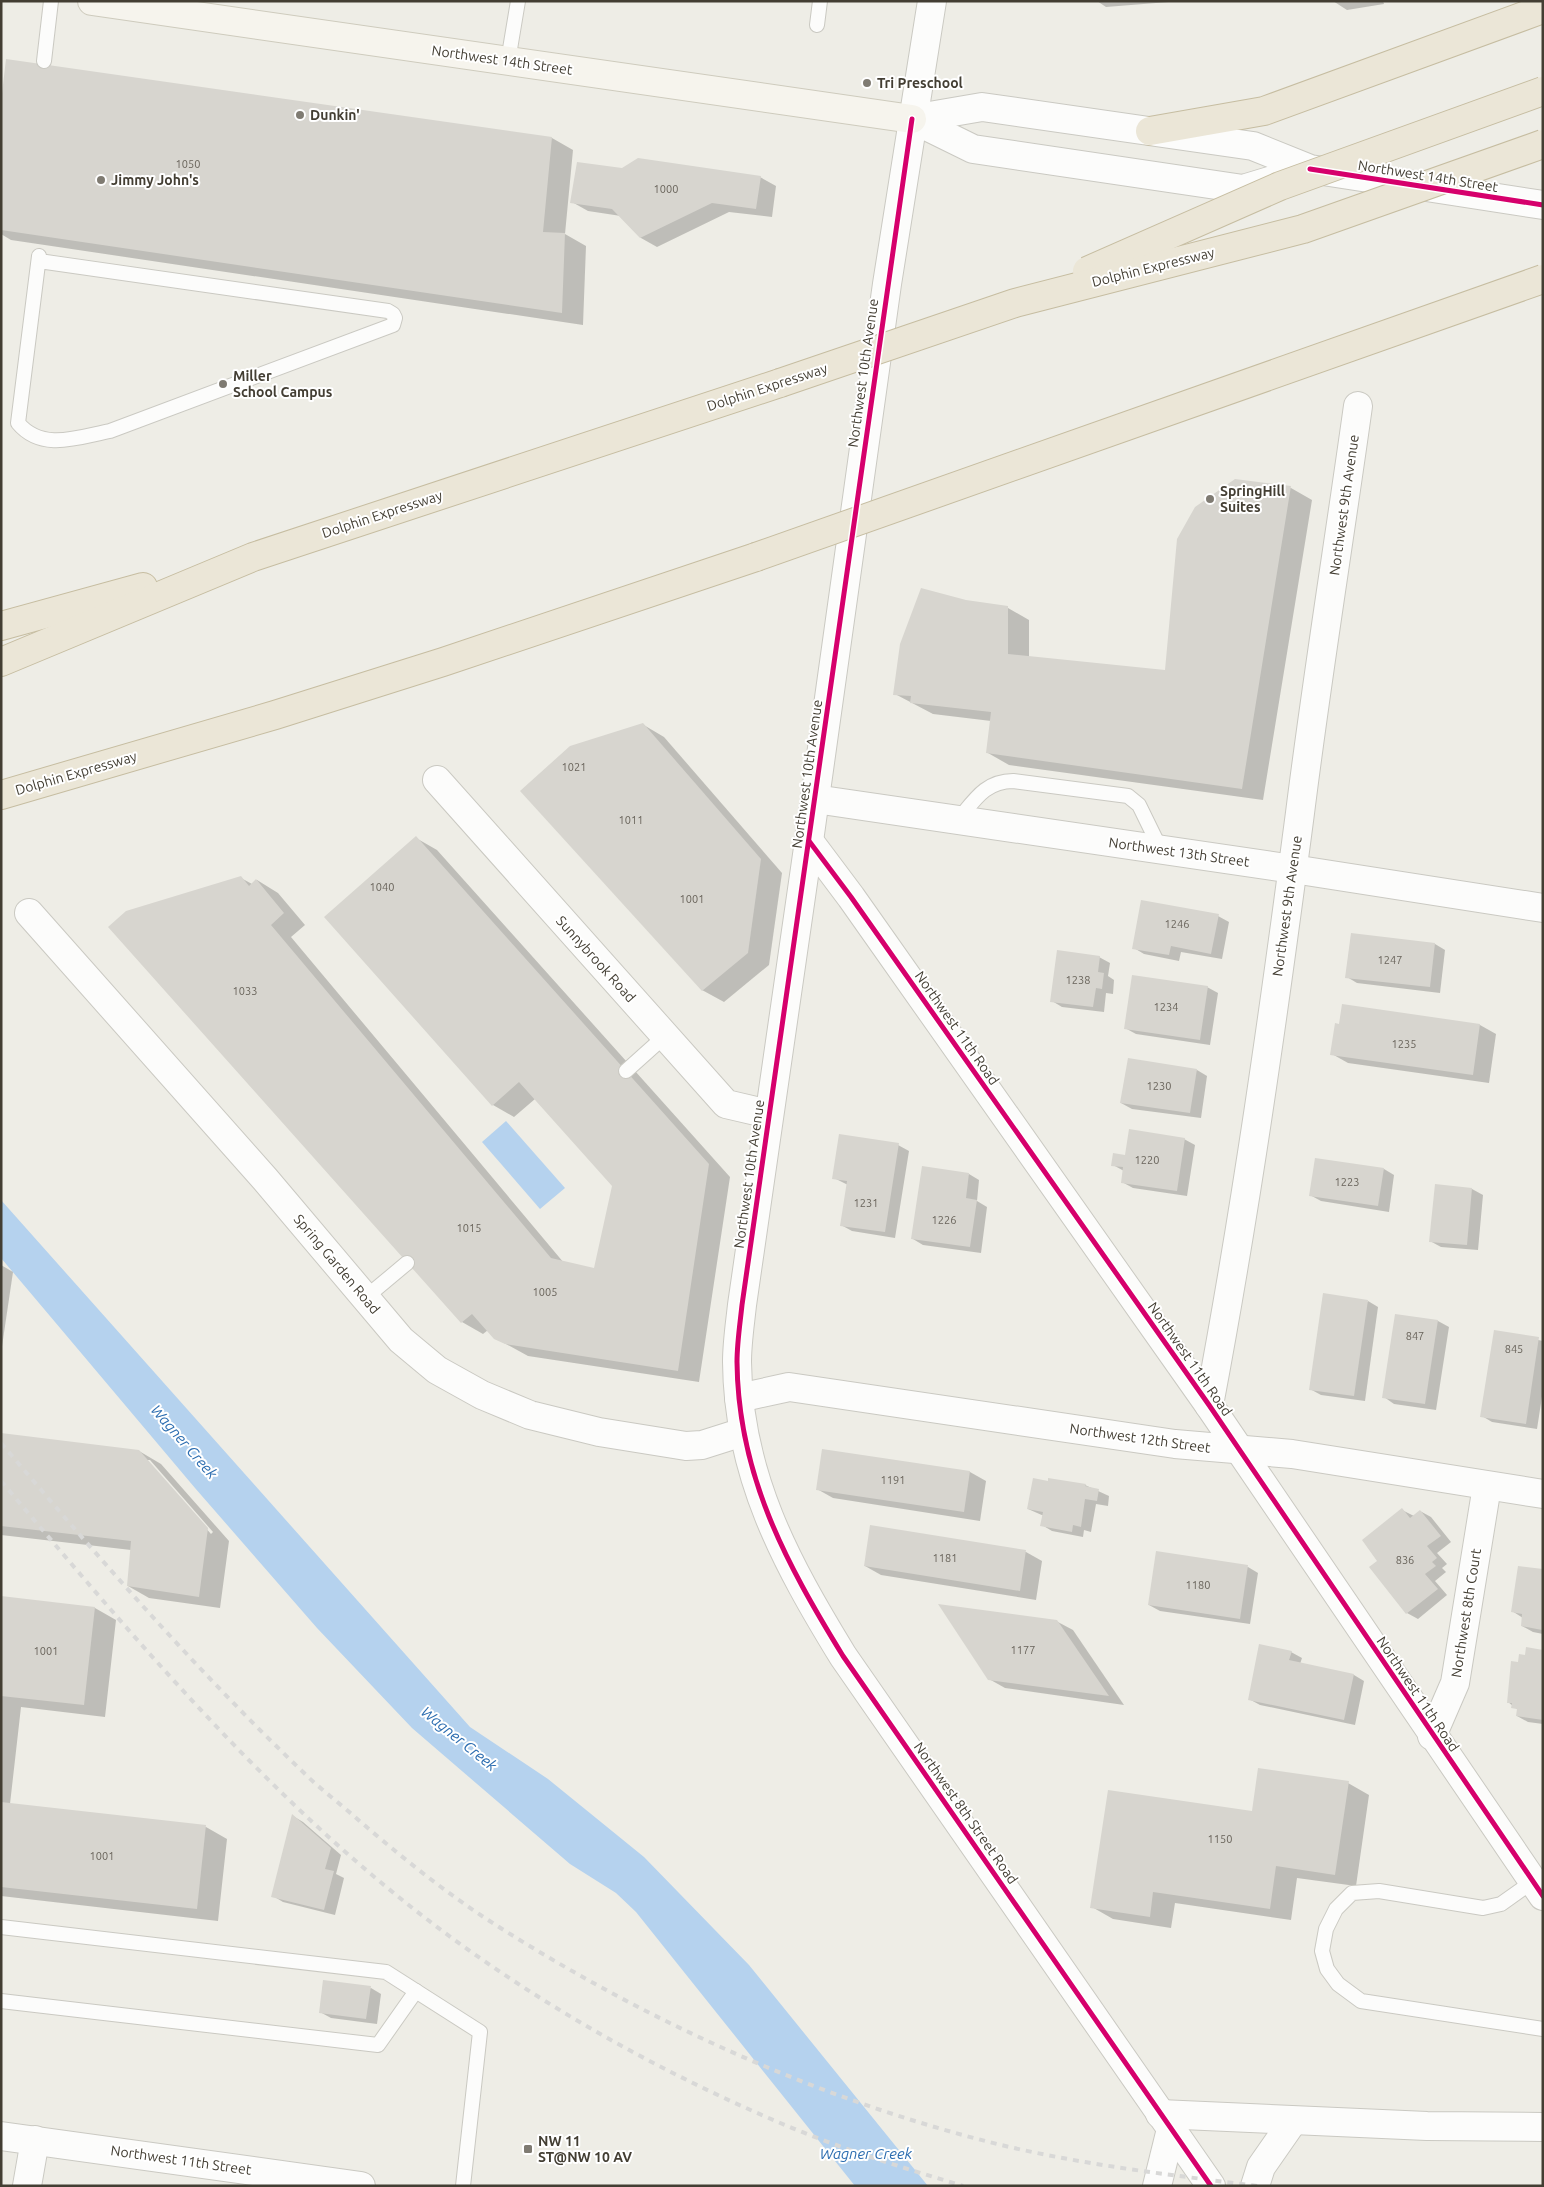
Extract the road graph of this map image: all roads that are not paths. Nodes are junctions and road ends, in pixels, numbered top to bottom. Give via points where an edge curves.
1 (51, 1) edge
2 (518, 1) edge
3 (820, 1) edge
4 (932, 1) edge
5 (108, 2) edge
6 (1543, 9) edge
7 (817, 25) dead end
8 (508, 60) junction
9 (44, 61) dead end
10 (1543, 90) edge
11 (912, 119) junction
12 (1150, 131) junction
13 (1543, 144) edge
14 (1310, 169) junction
15 (1543, 205) edge
16 (39, 258) joint
17 (1543, 279) edge
18 (1015, 303) junction
19 (1358, 406) dead end
20 (253, 557) junction
21 (1, 626) edge
22 (1, 662) edge
23 (437, 780) dead end
24 (1, 795) edge
25 (815, 799) junction
26 (958, 820) junction
27 (809, 841) junction
28 (1161, 850) junction
29 (1293, 869) junction
30 (1543, 908) edge
31 (28, 913) dead end
32 (665, 1036) junction
33 (626, 1071) dead end
34 (769, 1114) junction
35 (407, 1263) dead end
36 (365, 1298) junction
37 (739, 1398) junction
38 (1208, 1405) junction
39 (743, 1432) junction
40 (1240, 1451) junction
41 (1487, 1486) junction
42 (1543, 1494) edge
43 (1432, 1736) junction
44 (1537, 1889) edge
45 (1, 1927) edge
46 (416, 1991) junction
47 (1, 2001) edge
48 (1543, 2029) edge
49 (1294, 2121) junction
50 (1166, 2122) junction
51 (1543, 2128) edge
52 (1, 2136) edge
53 (35, 2140) junction
54 (27, 2186) edge
55 (361, 2186) edge
56 (463, 2186) edge
57 (1157, 2186) edge
58 (1211, 2186) edge
59 (1255, 2186) edge

1 - 9 lane
2 - 8 lane
3 - 7 lane
4 - 11 street, Northwest 10th Avenue
5 - 8 main road, Northwest 14th Street
6 - 12 highway via 1264,111
8 - 11 main road, Northwest 14th Street
10 - 18 highway, bridge via 1280,186
11 - 12 street, Northwest 14th Street via 982,107
11 - 14 street, Northwest 14th Street via 973,149 1243,190
11 - 25 street, Northwest 10th Avenue
12 - 14 street, Northwest 14th Street via 1253,146
13 - 18 highway, Dolphin Expressway, bridge via 1303,229
14 - 15 street, Northwest 14th Street
16 - 16 lane via 18,423 27,434 44,439 63,440 110,431 393,325 395,318 388,311
17 - 24 highway, Dolphin Expressway, bridge via 756,557 434,665
18 - 20 highway, Dolphin Expressway, bridge
19 - 29 street, Northwest 9th Avenue
20 - 21 highway
20 - 22 highway, Dolphin Expressway
23 - 32 street, Sunnybrook Road
25 - 26 street, Northwest 13th Street
25 - 27 street, Northwest 10th Avenue
26 - 28 street, Northwest 13th Street
26 - 28 lane via 976,798 1001,781 1128,796 1139,805
27 - 34 street, Northwest 10th Avenue
27 - 38 street, Northwest 11th Road
28 - 29 street, Northwest 13th Street
29 - 30 street, Northwest 13th Street
29 - 38 street, Northwest 9th Avenue via 1225,1318
31 - 36 street, Spring Garden Road via 266,1180
32 - 33 lane
32 - 34 street, Sunnybrook Road via 726,1104
34 - 37 street, Northwest 10th Avenue via 742,1305 737,1361
35 - 36 lane
36 - 39 street, Spring Garden Road via 401,1340 437,1370 482,1395 530,1415 599,1432 686,1446 702,1445
37 - 39 street, Northwest 10th Avenue
37 - 40 street, Northwest 12th Street via 789,1387
38 - 40 street, Northwest 11th Road
39 - 50 street, Northwest 8th Street Road via 753,1475 771,1525 809,1601 849,1664
40 - 41 street, Northwest 12th Street via 1292,1454
40 - 43 street, Northwest 11th Road
41 - 42 street, Northwest 12th Street
41 - 43 street, Northwest 8th Court via 1455,1683
43 - 44 street, Northwest 11th Road
44 - 48 lane via 1483,1908 1379,1891 1352,1893 1336,1909 1326,1929 1322,1951 1327,1968 1338,1984 1361,2001
45 - 46 lane via 386,1972
46 - 47 lane via 378,2045
46 - 56 lane via 480,2032
49 - 50 street
49 - 51 street
49 - 59 street via 1261,2167
50 - 57 street
50 - 58 street, Northwest 8th Street Road
52 - 53 street, Northwest 11th Street
53 - 54 street
53 - 55 street, Northwest 11th Street

